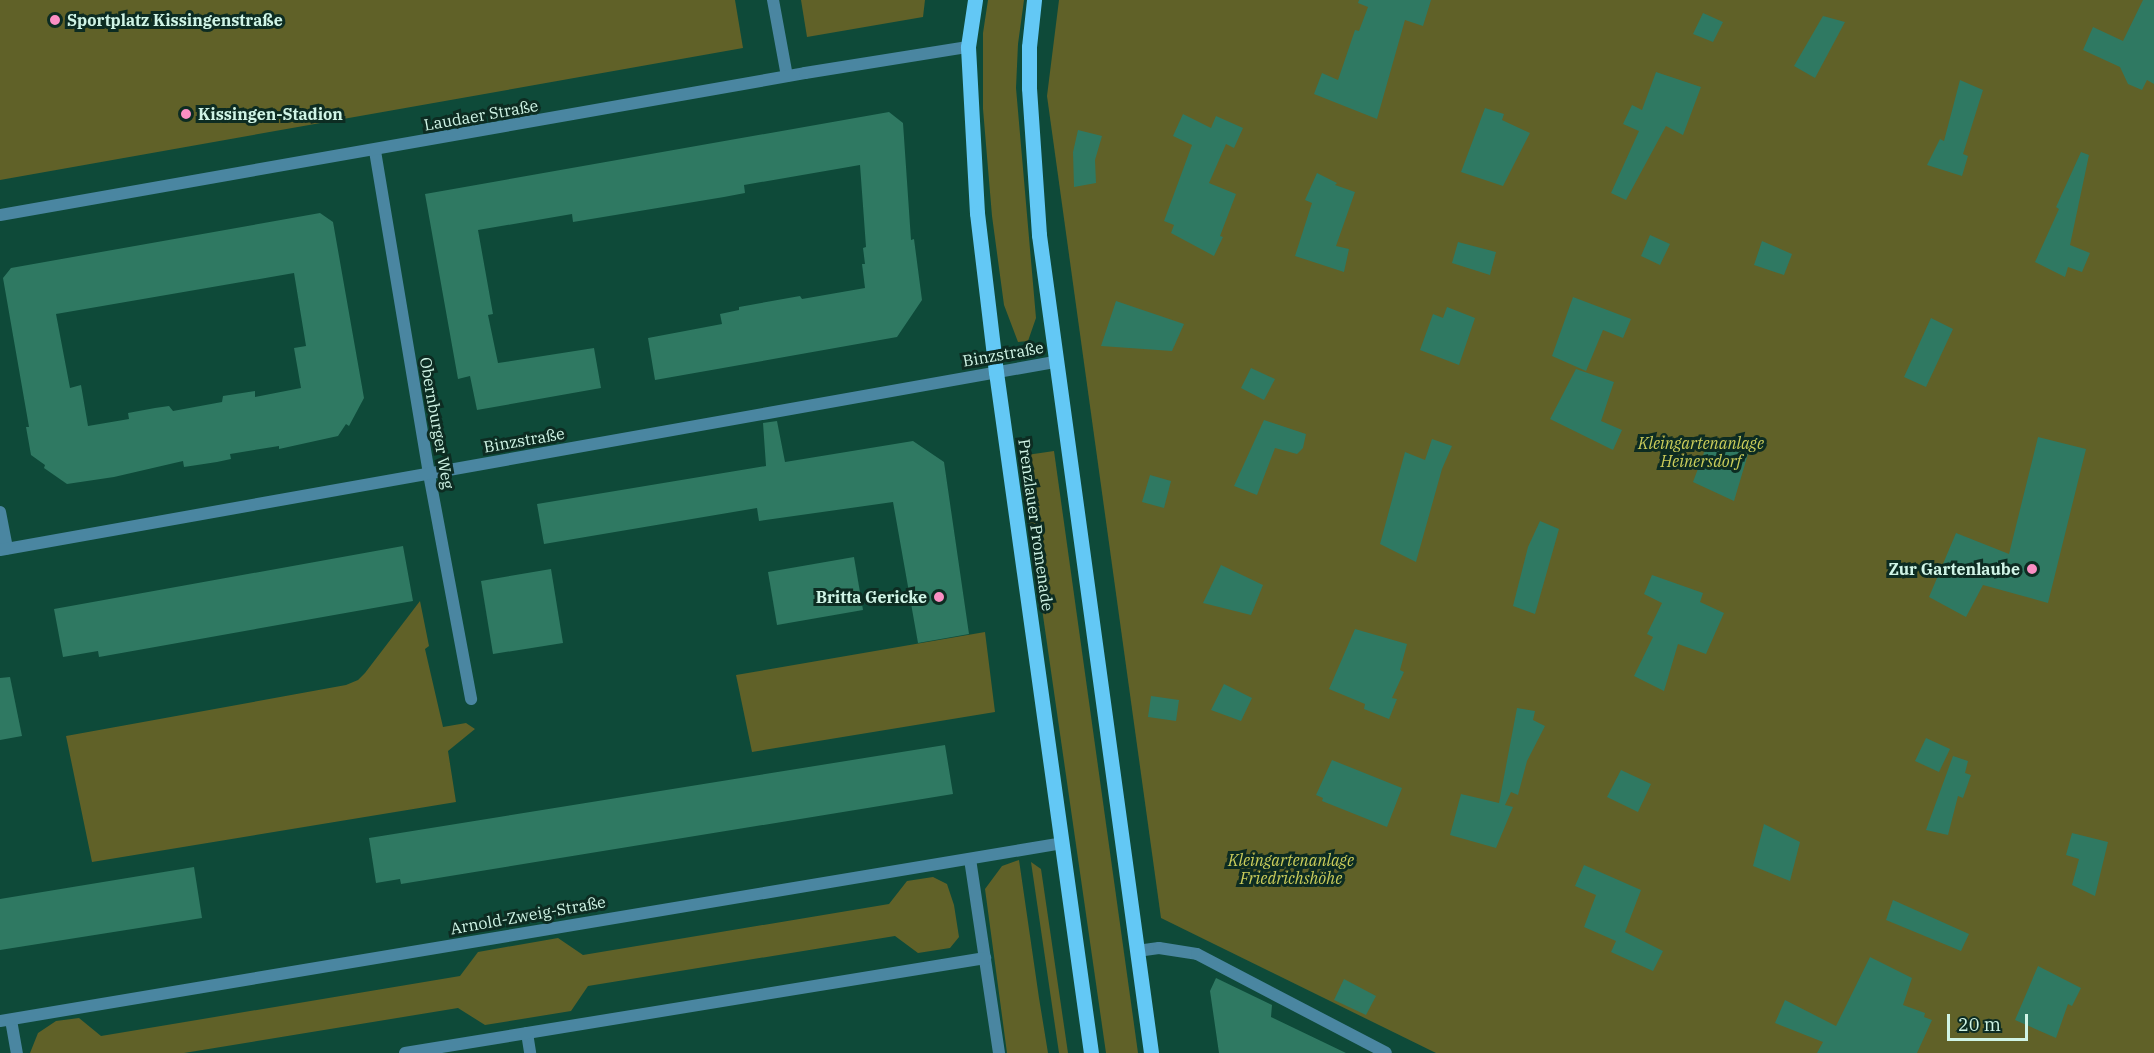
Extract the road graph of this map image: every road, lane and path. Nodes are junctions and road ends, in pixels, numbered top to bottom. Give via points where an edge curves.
1 (773, 0) edge
2 (975, 0) edge
3 (1034, 0) edge
4 (968, 47) junction
5 (787, 76) junction
6 (375, 151) junction
7 (0, 215) edge
8 (1054, 362) junction
9 (996, 372) junction
10 (429, 474) junction
11 (0, 512) edge
12 (4, 549) edge
13 (471, 699) dead end
14 (1062, 843) junction
15 (970, 859) junction
16 (1137, 951) junction
17 (985, 958) junction
18 (5, 1021) edge
19 (527, 1033) junction
20 (17, 1053) edge
21 (405, 1053) edge
22 (530, 1053) edge
23 (999, 1053) edge
24 (1091, 1053) edge
25 (1151, 1053) edge
26 (1386, 1053) edge

1 - 5 street
2 - 4 main road, Prenzlauer Promenade
3 - 8 main road via 1029,47 1032,153
4 - 5 street, Laudaer Straße
4 - 9 main road, Prenzlauer Promenade via 977,213
5 - 6 street, Laudaer Straße
6 - 7 street, Laudaer Straße
6 - 10 street, Obernburger Weg
8 - 9 street, Binzstraße
8 - 16 main road
9 - 10 street, Binzstraße
9 - 14 main road, Prenzlauer Promenade
10 - 12 street, Binzstraße
10 - 13 street, Obernburger Weg
11 - 12 street
14 - 15 street, Arnold-Zweig-Straße
14 - 24 main road, Prenzlauer Promenade
15 - 17 street
15 - 18 street, Arnold-Zweig-Straße
16 - 25 main road
16 - 26 street via 1160,948 1197,954
17 - 19 street
17 - 23 street
18 - 20 street
19 - 21 street
19 - 22 street

